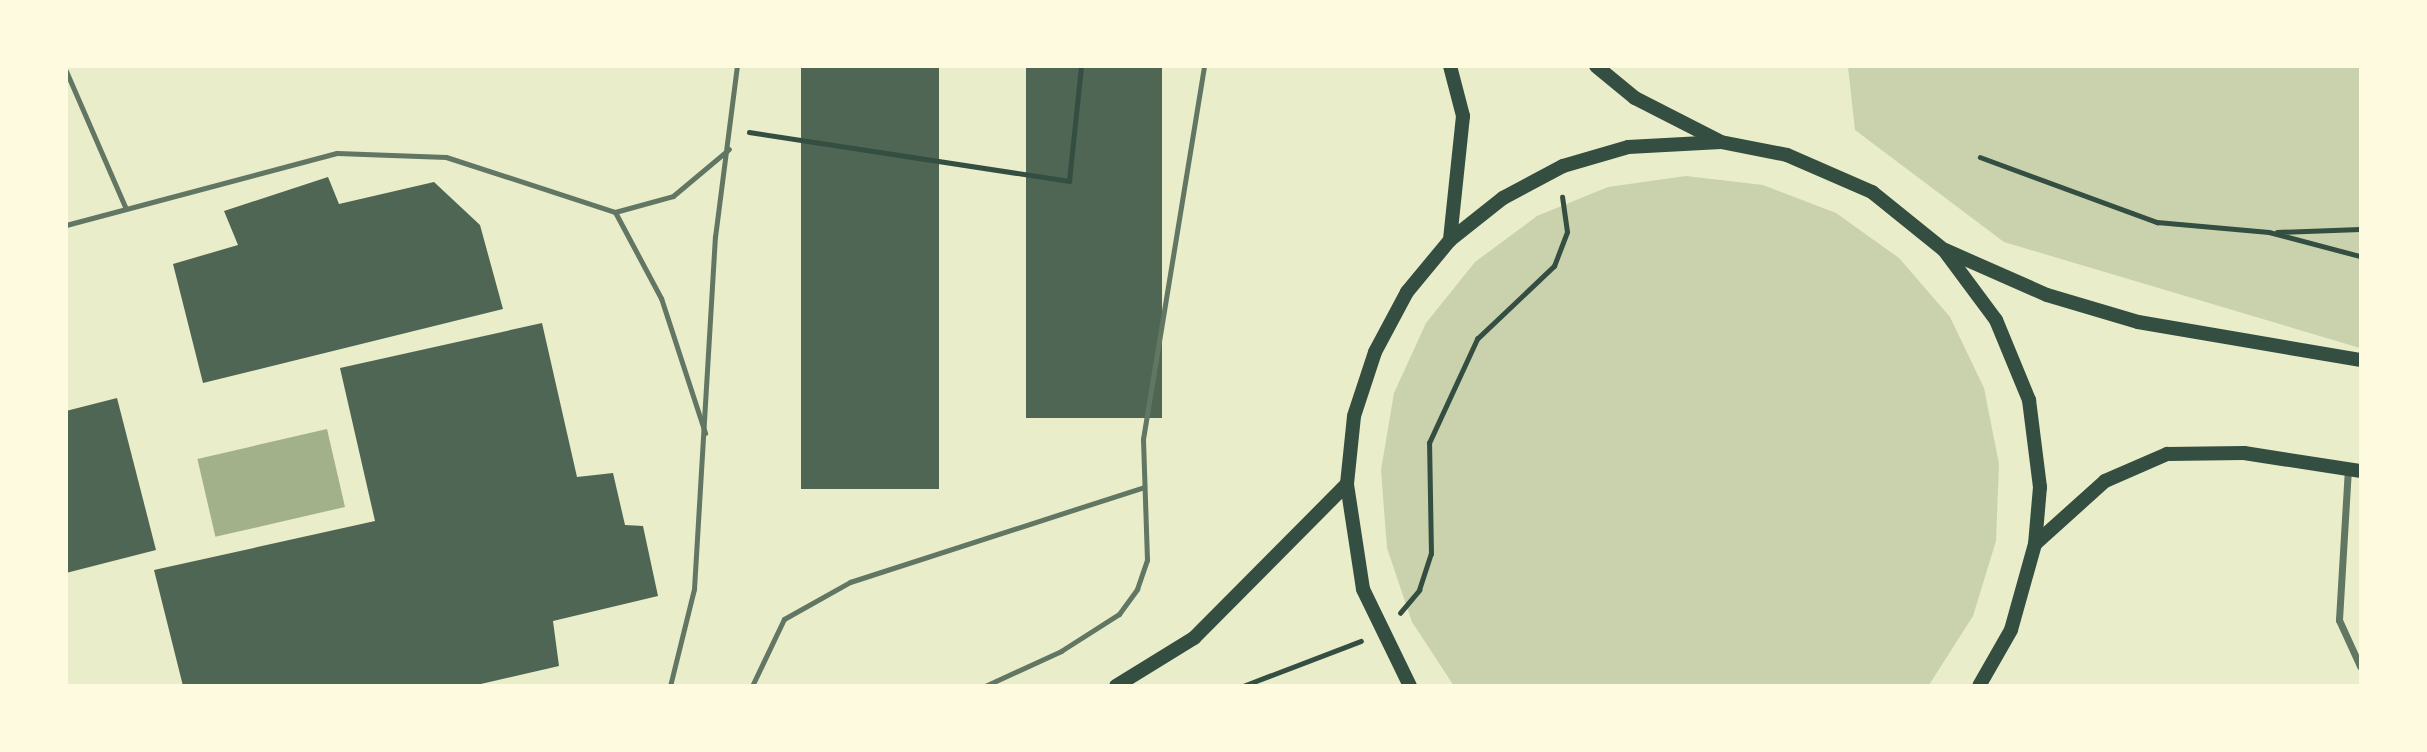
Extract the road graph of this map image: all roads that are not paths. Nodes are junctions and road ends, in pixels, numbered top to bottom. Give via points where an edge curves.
1 (737, 66) edge
2 (1203, 66) edge
3 (1450, 66) edge
4 (1596, 66) edge
5 (66, 71) edge
6 (1721, 142) junction
7 (729, 149) junction
8 (126, 209) junction
9 (615, 212) junction
10 (66, 225) edge
11 (1450, 240) junction
12 (1944, 250) junction
13 (2361, 360) edge
14 (705, 433) junction
15 (2354, 469) edge
16 (1347, 484) junction
17 (1144, 487) junction
18 (2035, 544) junction
19 (2361, 666) edge
20 (670, 685) edge
21 (752, 685) edge
22 (985, 685) edge
23 (1116, 685) edge
24 (1410, 685) edge
25 (1979, 685) edge

1 - 7 lane
2 - 17 lane via 1143,439
3 - 11 main road via 1463,117
4 - 6 main road via 1635,98
5 - 8 lane
6 - 11 main road via 1628,147 1563,166 1503,198
6 - 12 main road via 1787,155 1872,192
7 - 9 lane via 673,196
7 - 14 lane via 715,237
8 - 9 lane via 337,153 446,157
8 - 10 lane
9 - 14 lane via 661,298
11 - 16 main road via 1407,292 1374,352 1354,416
12 - 13 main road via 2047,295 2138,322
12 - 18 main road via 1996,320 2029,400 2040,487
14 - 20 lane via 694,589
15 - 18 main road via 2244,453 2167,454 2105,481
15 - 19 street via 2339,620
16 - 23 main road via 1194,638
16 - 24 main road via 1363,589
17 - 21 lane via 850,582 784,619
17 - 22 lane via 1147,560 1137,589 1119,614 1061,651
18 - 25 main road via 2011,630

